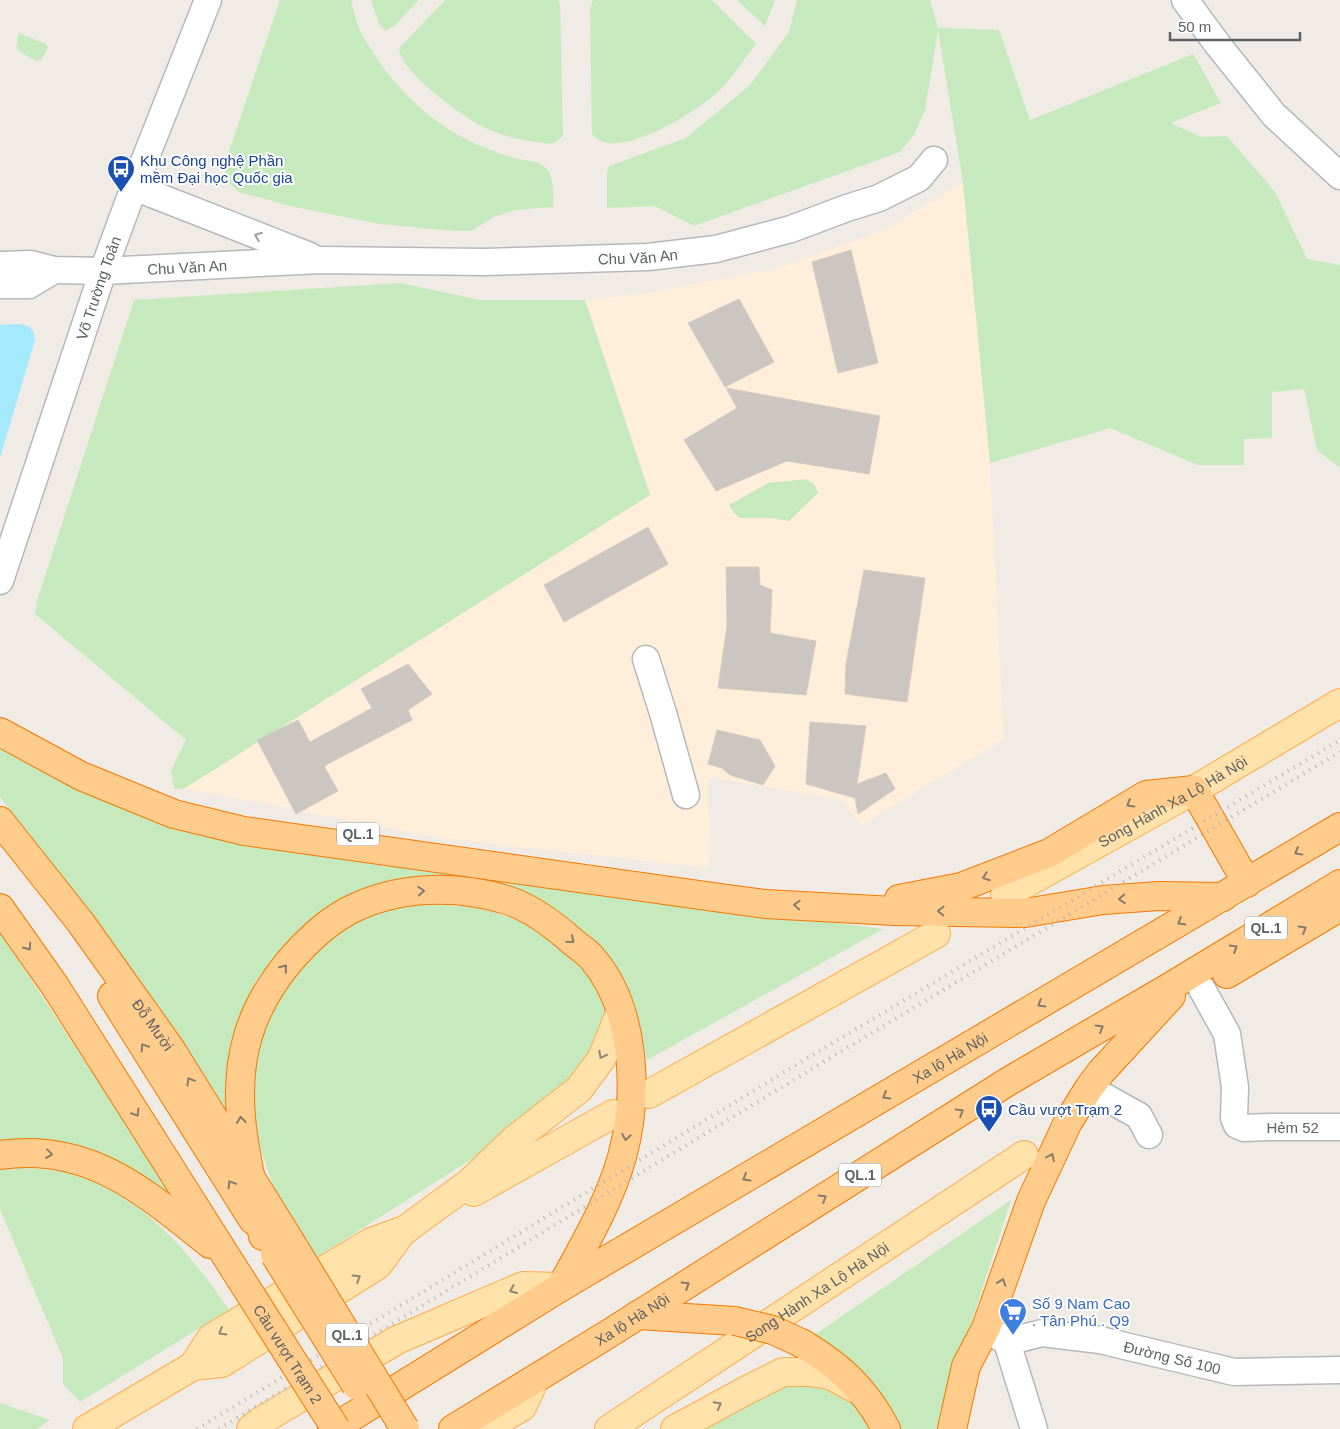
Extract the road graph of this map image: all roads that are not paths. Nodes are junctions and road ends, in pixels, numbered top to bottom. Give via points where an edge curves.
1 (208, 0) edge
2 (1185, 0) edge
3 (934, 160) dead end
4 (1340, 176) edge
5 (134, 187) junction
6 (320, 260) junction
7 (0, 265) edge
8 (54, 270) junction
9 (103, 271) junction
10 (0, 286) edge
11 (0, 581) edge
12 (646, 659) dead end
13 (1340, 703) edge
14 (0, 718) edge
15 (0, 732) edge
16 (1194, 790) junction
17 (686, 795) dead end
18 (0, 820) edge
19 (1340, 827) edge
20 (0, 839) edge
21 (1247, 883) junction
22 (1340, 884) edge
23 (1005, 895) dead end
24 (1223, 897) junction
25 (728, 899) junction
26 (1340, 907) edge
27 (0, 908) edge
28 (845, 908) junction
29 (936, 934) dead end
30 (1197, 981) junction
31 (621, 1010) junction
32 (1148, 1020) junction
33 (1008, 1081) junction
34 (1089, 1088) junction
35 (649, 1094) dead end
36 (613, 1114) dead end
37 (1340, 1127) edge
38 (1149, 1135) dead end
39 (0, 1155) edge
40 (1024, 1155) dead end
41 (252, 1182) junction
42 (402, 1232) junction
43 (276, 1244) junction
44 (230, 1274) junction
45 (561, 1287) junction
46 (638, 1316) junction
47 (997, 1335) junction
48 (1340, 1370) edge
49 (534, 1379) junction
50 (862, 1392) junction
51 (87, 1429) edge
52 (251, 1429) edge
53 (315, 1429) edge
54 (332, 1429) edge
55 (336, 1429) edge
56 (384, 1429) edge
57 (405, 1429) edge
58 (453, 1429) edge
59 (484, 1429) edge
60 (609, 1429) edge
61 (675, 1429) edge
62 (886, 1429) edge
63 (952, 1429) edge
64 (966, 1429) edge
65 (1034, 1429) edge

1 - 5 street, Võ Trường Toản
2 - 4 street via 1274,115
3 - 6 street, Chu Văn An via 919,178 879,198 791,230 716,249 648,257 484,262
6 -> 5 street, Chu Văn An
5 - 9 street, Võ Trường Toản
6 - 9 street, Chu Văn An
7 - 8 street, Chu Văn An via 31,264
8 - 9 street, Chu Văn An
8 - 10 street via 29,285
9 - 11 street, Võ Trường Toản
12 - 17 street
13 - 16 main road, Song Hành Xa Lộ Hà Nội
14 - 25 highway, QL.1 via 86,764 178,804 316,830 700,878
15 - 25 highway, QL.1 via 81,776 174,814 244,831
16 - 21 highway
16 - 23 main road, Song Hành Xa Lộ Hà Nội
16 -> 28 highway via 1146,795 1049,853 961,887
41 -> 18 highway, Đỗ Mười / QL.1 via 170,1048 81,924
19 -> 21 highway, Xa lộ Hà Nội
43 -> 20 highway, Đỗ Mười / QL.1 via 103,981
21 - 24 highway, Xa lộ Hà Nội
30 -> 22 highway, Xa lộ Hà Nội / QL.1
24 -> 28 highway, QL.1 via 1159,896 1103,900 1025,913
24 -> 45 highway, Xa lộ Hà Nội
28 -> 25 highway, QL.1
30 -> 26 highway, Xa lộ Hà Nội / QL.1
27 -> 44 highway via 55,986
29 - 35 main road
30 - 32 highway
33 -> 30 highway, Xa lộ Hà Nội / QL.1
30 - 37 street, Hẻm 52 via 1227,1034 1237,1124 1244,1128
41 -> 31 highway, QL.1 via 240,1108 243,1056 250,1030 266,993 289,962 310,938 346,912 410,891 462,891 508,900 548,921 592,958
31 -> 42 main road via 602,1058 579,1090 514,1140 469,1182
31 -> 45 highway, QL.1 via 631,1071 630,1115 622,1156 600,1215
32 - 33 highway via 1047,1080
32 - 34 highway
46 -> 33 highway, Xa lộ Hà Nội / QL.1
34 - 38 street via 1139,1116
47 -> 34 highway via 1031,1202 1068,1122
36 - 42 main road
39 -> 44 highway via 41,1153 64,1156 88,1162 112,1174 185,1224
40 - 60 main road, Song Hành Xa Lộ Hà Nội
41 - 43 highway, Đỗ Mười / QL.1
42 - 51 main road via 378,1265 222,1363 193,1366
43 - 56 highway, QL.1, bridge
43 - 57 highway, QL.1, bridge
44 - 53 highway, Cầu vượt Trạm 2
44 - 55 highway, Cầu vượt Trạm 2, bridge
45 -> 52 main road via 524,1286 397,1340
45 - 54 highway, Xa lộ Hà Nội
46 - 49 highway, Xa lộ Hà Nội / QL.1
46 - 50 highway, bridge via 735,1321 773,1330 827,1358
47 - 48 street, Đường Số 100 via 1042,1333 1100,1340 1234,1372
47 - 63 highway via 966,1366
47 - 64 highway via 979,1370
47 - 65 street
49 - 58 highway, Xa lộ Hà Nội / QL.1
49 - 59 main road via 522,1407
61 -> 50 main road via 783,1372 830,1376
50 - 62 highway

